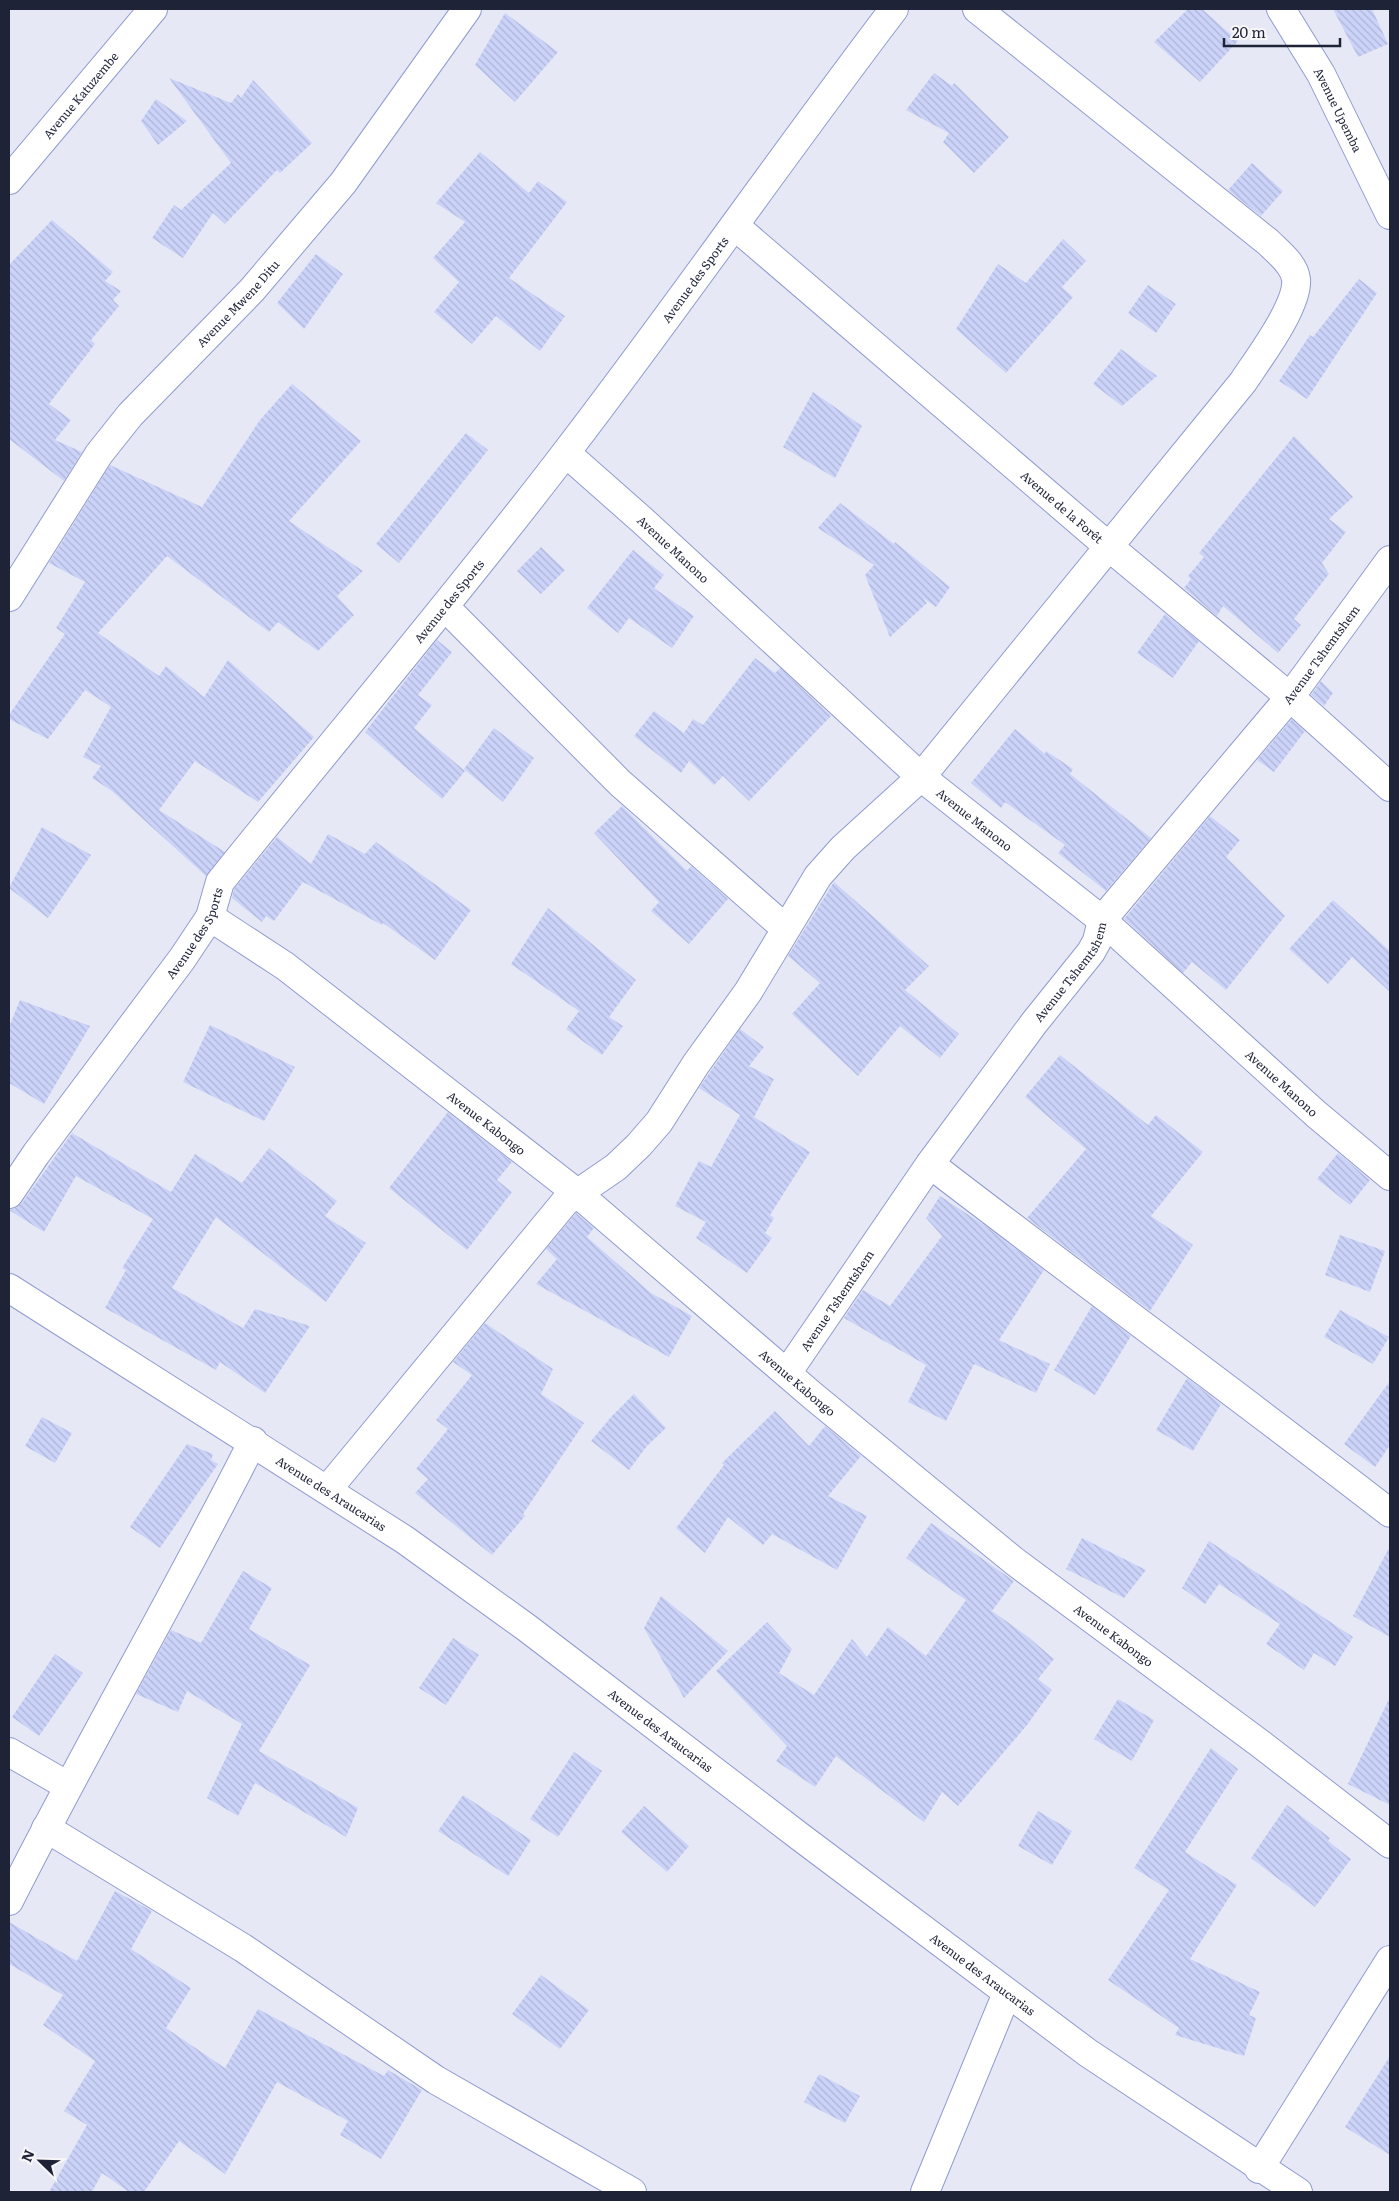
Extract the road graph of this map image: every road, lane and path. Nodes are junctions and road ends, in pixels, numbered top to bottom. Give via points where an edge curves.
1 (153, 9) edge
2 (467, 9) edge
3 (894, 9) edge
4 (977, 9) edge
5 (1281, 9) edge
6 (9, 180) edge
7 (1390, 215) edge
8 (736, 226) junction
9 (566, 453) junction
10 (1108, 546) junction
11 (1390, 560) edge
12 (9, 597) edge
13 (445, 607) junction
14 (1290, 696) junction
15 (920, 777) junction
16 (1390, 787) edge
17 (210, 917) junction
18 (1102, 920) junction
19 (785, 928) junction
20 (930, 1164) junction
21 (1390, 1176) edge
22 (577, 1193) junction
23 (9, 1194) edge
24 (9, 1288) edge
25 (787, 1373) junction
26 (253, 1441) junction
27 (327, 1490) junction
28 (1390, 1513) edge
29 (9, 1752) edge
30 (68, 1786) junction
31 (46, 1828) junction
32 (1390, 1844) edge
33 (9, 1901) edge
34 (1390, 1960) edge
35 (1007, 1993) junction
36 (1266, 2179) edge
37 (632, 2192) edge
38 (925, 2192) edge
39 (1298, 2192) edge

1 - 6 street, Avenue Katuzembe
2 - 12 street, Avenue Mwene Ditu via 343,183 252,290 130,414 99,454
3 - 8 street, Avenue des Sports via 815,113
4 - 10 street via 1268,242 1290,266 1296,279 1294,295 1284,317 1243,382
5 - 7 street, Avenue Upemba via 1321,74
8 - 9 street, Avenue des Sports
8 - 10 street, Avenue de la Forêt
9 - 13 street, Avenue des Sports
9 - 15 street, Avenue Manono
10 - 14 street, Avenue de la Forêt
10 - 15 street
11 - 14 street, Avenue Tshemtshem
13 - 17 street, Avenue des Sports via 380,682 220,882
13 - 19 street via 620,783
14 - 16 street, Avenue de la Forêt
14 - 18 street, Avenue Tshemtshem
15 - 18 street, Avenue Manono
15 - 19 street via 843,848 818,876
17 - 22 street, Avenue Kabongo via 285,966
17 - 23 street, Avenue des Sports
18 - 20 street, Avenue Tshemtshem via 1091,952
18 - 21 street, Avenue Manono via 1316,1114
19 - 22 street via 748,992 659,1122 616,1167
20 - 25 street, Avenue Tshemtshem
20 - 28 street via 1081,1280 1210,1373
22 - 25 street, Avenue Kabongo
22 - 27 street via 565,1202
24 - 26 street, Avenue des Araucarias
25 - 32 street, Avenue Kabongo via 1014,1561
26 - 27 street, Avenue des Araucarias
26 - 30 street via 198,1551
27 - 35 street, Avenue des Araucarias via 405,1540 527,1628
29 - 30 street
30 - 31 street
31 - 33 street
31 - 37 street via 242,1948 436,2080
34 - 36 street
35 - 36 street, Avenue des Araucarias
35 - 38 street
36 - 39 street, Avenue des Araucarias

